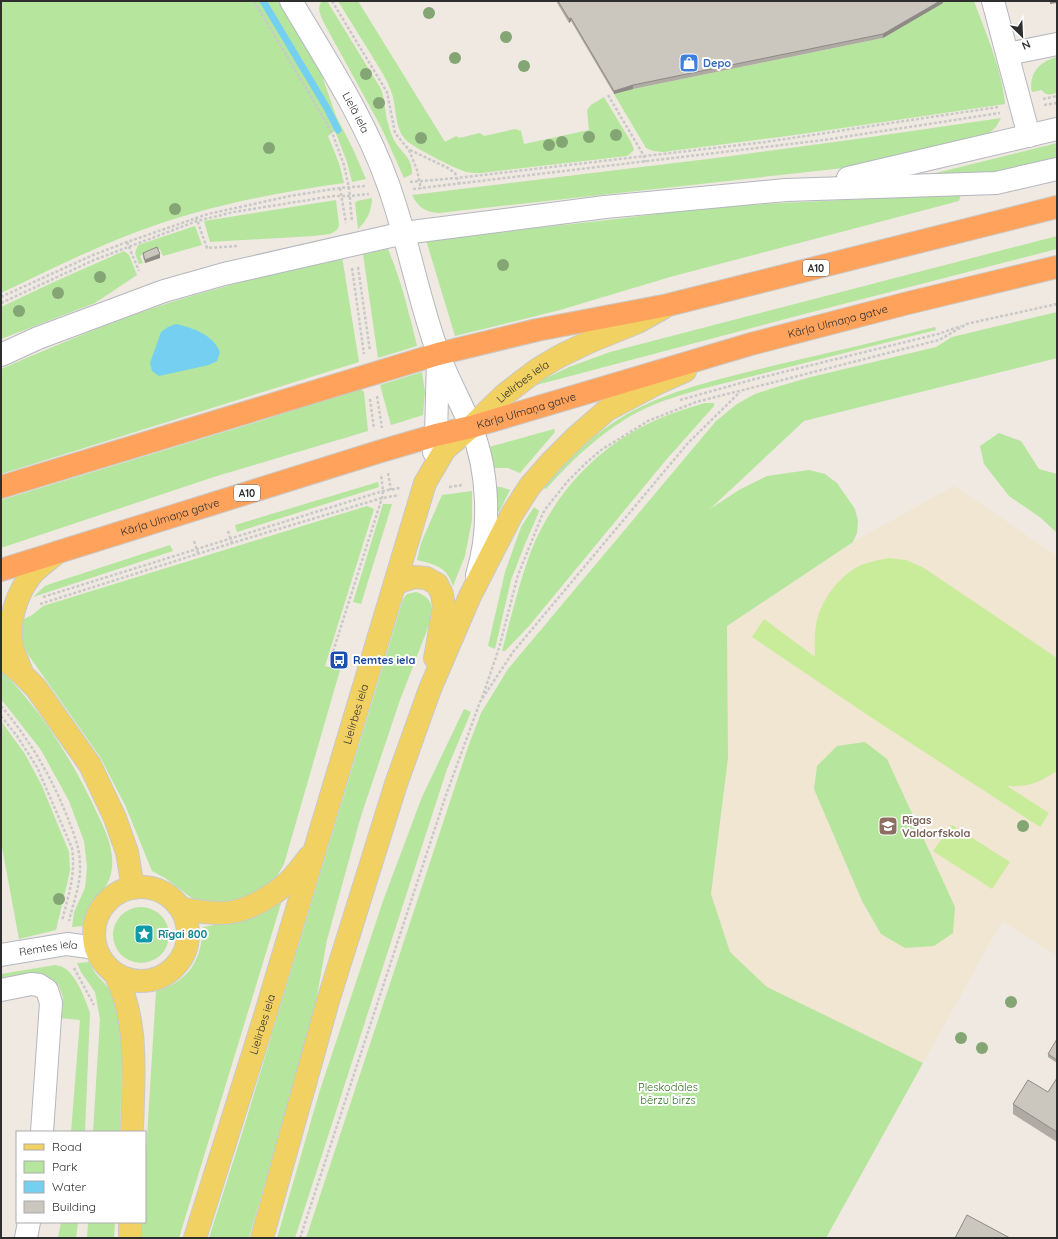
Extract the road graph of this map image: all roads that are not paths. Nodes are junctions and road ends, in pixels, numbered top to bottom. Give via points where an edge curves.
1 (291, 1) edge
2 (993, 1) edge
3 (1057, 44) edge
4 (1008, 54) junction
5 (1057, 129) edge
6 (1029, 136) junction
7 (1057, 169) edge
8 (786, 190) junction
9 (1057, 207) edge
10 (404, 232) junction
11 (1057, 267) edge
12 (1004, 280) junction
13 (1057, 280) edge
14 (668, 305) junction
15 (751, 344) junction
16 (438, 354) junction
17 (1, 355) edge
18 (471, 427) junction
19 (436, 435) junction
20 (431, 471) junction
21 (1, 487) edge
22 (58, 552) junction
23 (1, 570) edge
24 (396, 584) junction
25 (470, 596) junction
26 (1, 656) edge
27 (22, 674) junction
28 (430, 689) junction
29 (315, 850) junction
30 (133, 888) junction
31 (182, 909) junction
32 (96, 948) junction
33 (1, 955) edge
34 (115, 974) junction
35 (1, 990) edge
36 (42, 1131) edge
37 (132, 1131) edge
38 (30, 1223) edge
39 (130, 1223) edge
40 (26, 1238) edge
41 (130, 1238) edge
42 (195, 1238) edge
43 (262, 1238) edge

1 - 10 street, Lielā iela via 375,149
2 - 4 street
3 - 4 street
4 - 6 street via 1012,108
5 - 6 street
6 - 8 street
7 - 8 street via 996,183
8 - 10 street via 605,207
9 - 14 highway, A10
10 - 16 street, Lielā iela
10 - 17 street via 224,274 164,291 38,338
11 - 12 highway, Kārļa Ulmaņa gatve / A10
12 - 13 highway
12 - 15 highway, Kārļa Ulmaņa gatve / A10
14 - 16 highway, A10 via 537,330
14 - 18 main road, Lielirbes iela via 638,322 566,353 538,370 504,395
15 - 18 highway, Kārļa Ulmaņa gatve / A10
15 - 25 main road via 658,383 607,410 576,437 525,493
16 - 18 street
16 - 19 street
16 - 21 highway, A10
18 - 19 highway, Kārļa Ulmaņa gatve / A10
18 - 20 main road, Lielirbes iela via 445,449
18 - 25 street via 482,463 485,508 482,558
19 - 20 street
19 - 22 highway, Kārļa Ulmaņa gatve / A10
20 - 24 main road, Lielirbes iela via 422,492
22 - 23 highway, Kārļa Ulmaņa gatve / A10
22 - 27 main road via 32,573 15,609 11,629 13,649
24 - 28 main road via 414,577 426,578 436,584 442,594 444,607
24 - 29 main road, Lielirbes iela
25 - 28 main road
26 - 27 main road
27 - 30 main road via 36,688 90,765 115,818 127,852
28 - 43 main road via 396,784 328,1001
29 - 31 main road via 287,883 250,906 232,912 212,913
29 - 42 main road, Lielirbes iela
30 - 31 main road via 144,887 161,891 175,900
30 - 32 main road via 122,891 104,905 94,926
31 - 34 main road via 189,932 188,944 178,966 158,979 146,982 135,982
32 - 33 street, Remtes iela via 64,944
32 - 34 main road via 100,958
34 - 37 main road via 128,1008 134,1054
35 - 36 street via 31,984 39,985 47,990 51,1003
38 - 40 street
39 - 41 main road

